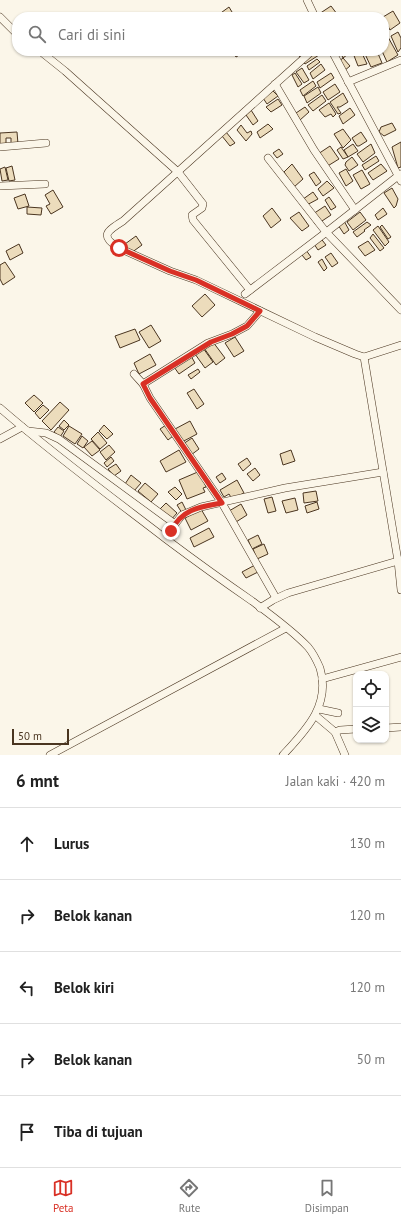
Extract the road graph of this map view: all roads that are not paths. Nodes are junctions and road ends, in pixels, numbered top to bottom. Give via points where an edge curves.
1 (307, 0) edge
2 (313, 12) edge
3 (0, 16) edge
4 (12, 29) edge
5 (47, 56) edge
6 (306, 56) edge
7 (335, 56) edge
8 (401, 60) edge
9 (348, 82) junction
10 (275, 84) junction
11 (46, 143) dead end
12 (0, 147) edge
13 (268, 158) dead end
14 (178, 172) junction
15 (400, 177) edge
16 (45, 184) dead end
17 (0, 186) edge
18 (355, 210) junction
19 (326, 232) junction
20 (401, 310) edge
21 (260, 311) junction
22 (401, 346) edge
23 (364, 357) junction
24 (134, 374) dead end
25 (143, 384) junction
26 (0, 408) edge
27 (25, 429) junction
28 (0, 439) edge
29 (383, 472) junction
30 (222, 503) junction
31 (173, 527) junction
32 (167, 540) junction
33 (399, 561) edge
34 (401, 590) edge
35 (272, 600) junction
36 (260, 608) junction
37 (286, 628) junction
38 (401, 657) edge
39 (322, 679) junction
40 (317, 712) junction
41 (338, 713) dead end
42 (401, 727) edge
43 (389, 728) edge
44 (353, 729) edge
45 (335, 732) junction
46 (285, 754) edge
47 (50, 755) edge
48 (345, 755) edge

1 - 2 street
3 - 4 street
5 - 14 street
6 - 10 street
7 - 9 street
8 - 9 street
9 - 15 street
10 - 14 street
10 - 18 street via 314,150
11 - 12 street
13 - 19 street
14 - 19 street via 203,204 192,215 193,220 247,292
14 - 21 street via 123,221 109,230 108,239 119,248 196,280
15 - 18 street
16 - 17 street
18 - 19 street
19 - 20 street
21 - 23 street
21 - 25 street via 247,326 211,342
22 - 23 street
23 - 29 street
24 - 25 street
25 - 30 street
26 - 27 street
27 - 28 street
27 - 31 street via 46,433 59,439
27 - 32 street
29 - 30 street via 292,487
29 - 33 street
30 - 31 street via 194,509 182,515
30 - 35 street
31 - 32 street
32 - 36 street
33 - 34 street
33 - 35 street
35 - 36 street
36 - 37 street
37 - 39 street via 312,652
37 - 47 street
38 - 39 street
39 - 40 street via 322,695
40 - 41 street
40 - 45 street
40 - 46 street
42 - 43 street
44 - 45 street
45 - 48 street

